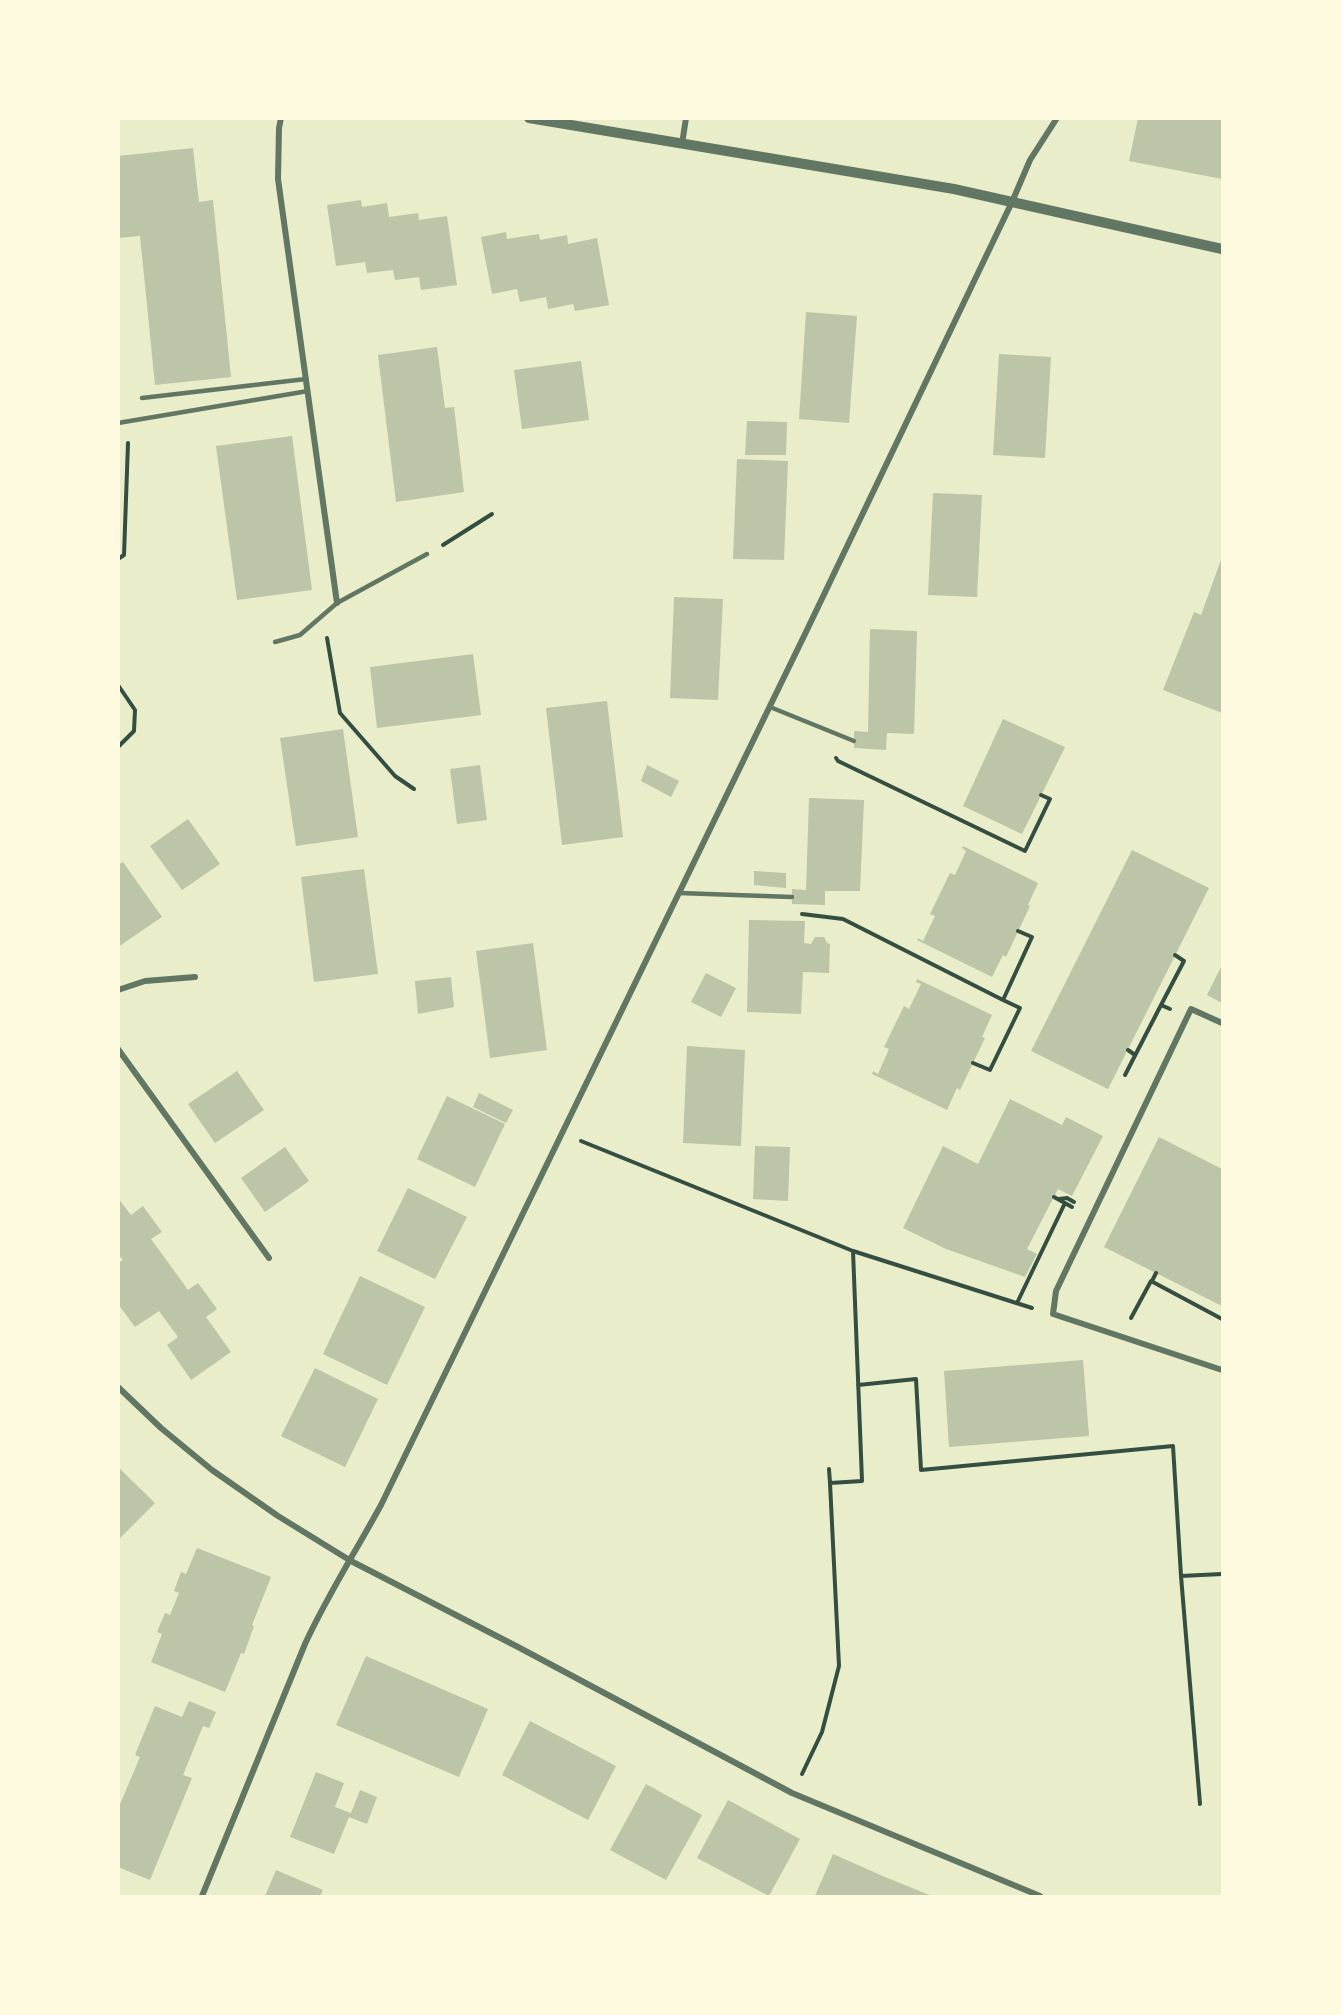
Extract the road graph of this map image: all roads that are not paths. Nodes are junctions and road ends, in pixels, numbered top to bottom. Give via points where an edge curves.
1 (281, 118) edge
2 (529, 118) edge
3 (686, 118) edge
4 (1057, 118) edge
5 (682, 144) junction
6 (1012, 202) junction
7 (1222, 249) edge
8 (306, 379) junction
9 (308, 391) junction
10 (142, 398) dead end
11 (118, 423) edge
12 (427, 554) road end
13 (338, 603) junction
14 (274, 642) dead end
15 (770, 707) junction
16 (854, 741) dead end
17 (679, 893) junction
18 (792, 897) dead end
19 (195, 976) dead end
20 (118, 990) edge
21 (1222, 1023) edge
22 (118, 1048) edge
23 (269, 1258) dead end
24 (1222, 1370) edge
25 (118, 1387) edge
26 (351, 1561) junction
27 (202, 1896) edge
28 (1040, 1896) edge

1 - 8 street via 278,179
2 - 5 street
3 - 5 street
4 - 6 street via 1030,160
5 - 6 street
6 - 7 street
6 - 15 street
8 - 9 street
8 - 10 lane
9 - 11 lane
9 - 13 street
12 - 13 lane
13 - 14 lane via 300,635
15 - 16 lane
15 - 17 street
17 - 18 lane
17 - 26 street
19 - 20 street via 145,981
21 - 24 street via 1191,1009 1056,1291 1053,1314
22 - 23 street
25 - 26 street via 212,1470
26 - 27 street via 305,1644
26 - 28 street via 792,1793

